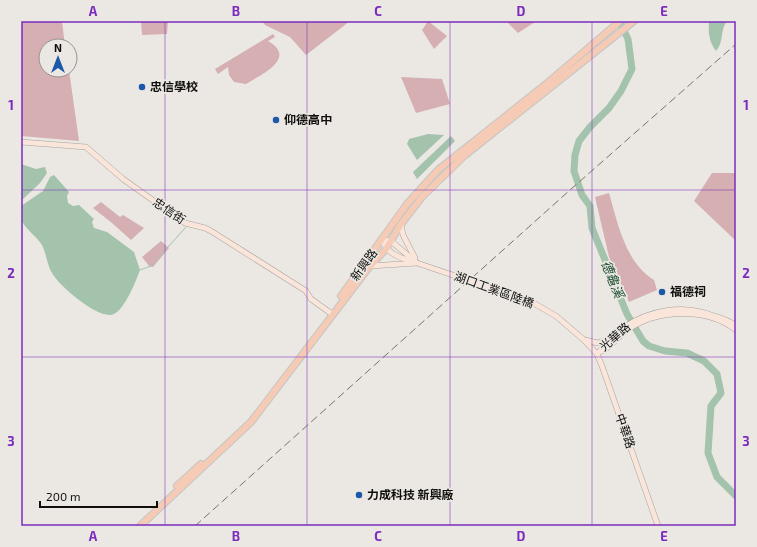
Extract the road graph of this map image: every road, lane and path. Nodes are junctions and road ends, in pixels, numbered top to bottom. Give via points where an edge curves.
1 (620, 21) edge
2 (633, 22) edge
3 (21, 142) edge
4 (401, 224) junction
5 (382, 240) junction
6 (391, 241) junction
7 (386, 249) junction
8 (417, 263) junction
9 (370, 266) junction
10 (330, 313) junction
11 (637, 322) junction
12 (631, 326) junction
13 (736, 326) edge
14 (736, 330) edge
15 (613, 337) junction
16 (584, 340) junction
17 (596, 354) junction
18 (136, 526) edge
19 (140, 526) edge
20 (658, 526) edge

1 - 5 main road, 新興路 via 545,85 438,170 412,198
2 - 4 main road, 新興路 via 464,156 422,197
3 - 10 street, 忠信街 via 86,146 124,179 185,223 205,228 228,242 306,291 311,299
4 - 6 main road, 新興路
4 - 8 street via 403,235
5 - 6 street
5 - 7 street
5 - 10 main road, 新興路
6 - 7 main road, 新興路
6 - 8 street
7 - 8 street via 399,258
7 - 9 main road, 新興路
8 - 9 street
8 - 16 street, 湖口工業區陸橋, bridge via 530,301 556,316
9 - 10 main road, 新興路
10 - 18 main road, 新興路 via 256,412
10 - 19 main road, 新興路 via 251,422
11 - 12 street, 光華路
11 - 13 street, 光華路 via 659,311 688,308 702,311
11 - 14 street, 光華路 via 680,313 702,316 730,325
12 - 15 street, 光華路
12 - 17 street, 光華路 via 606,351
15 - 16 street via 598,343
15 - 17 street, 光華路
16 - 17 street, 中華路
17 - 20 street, 中華路

